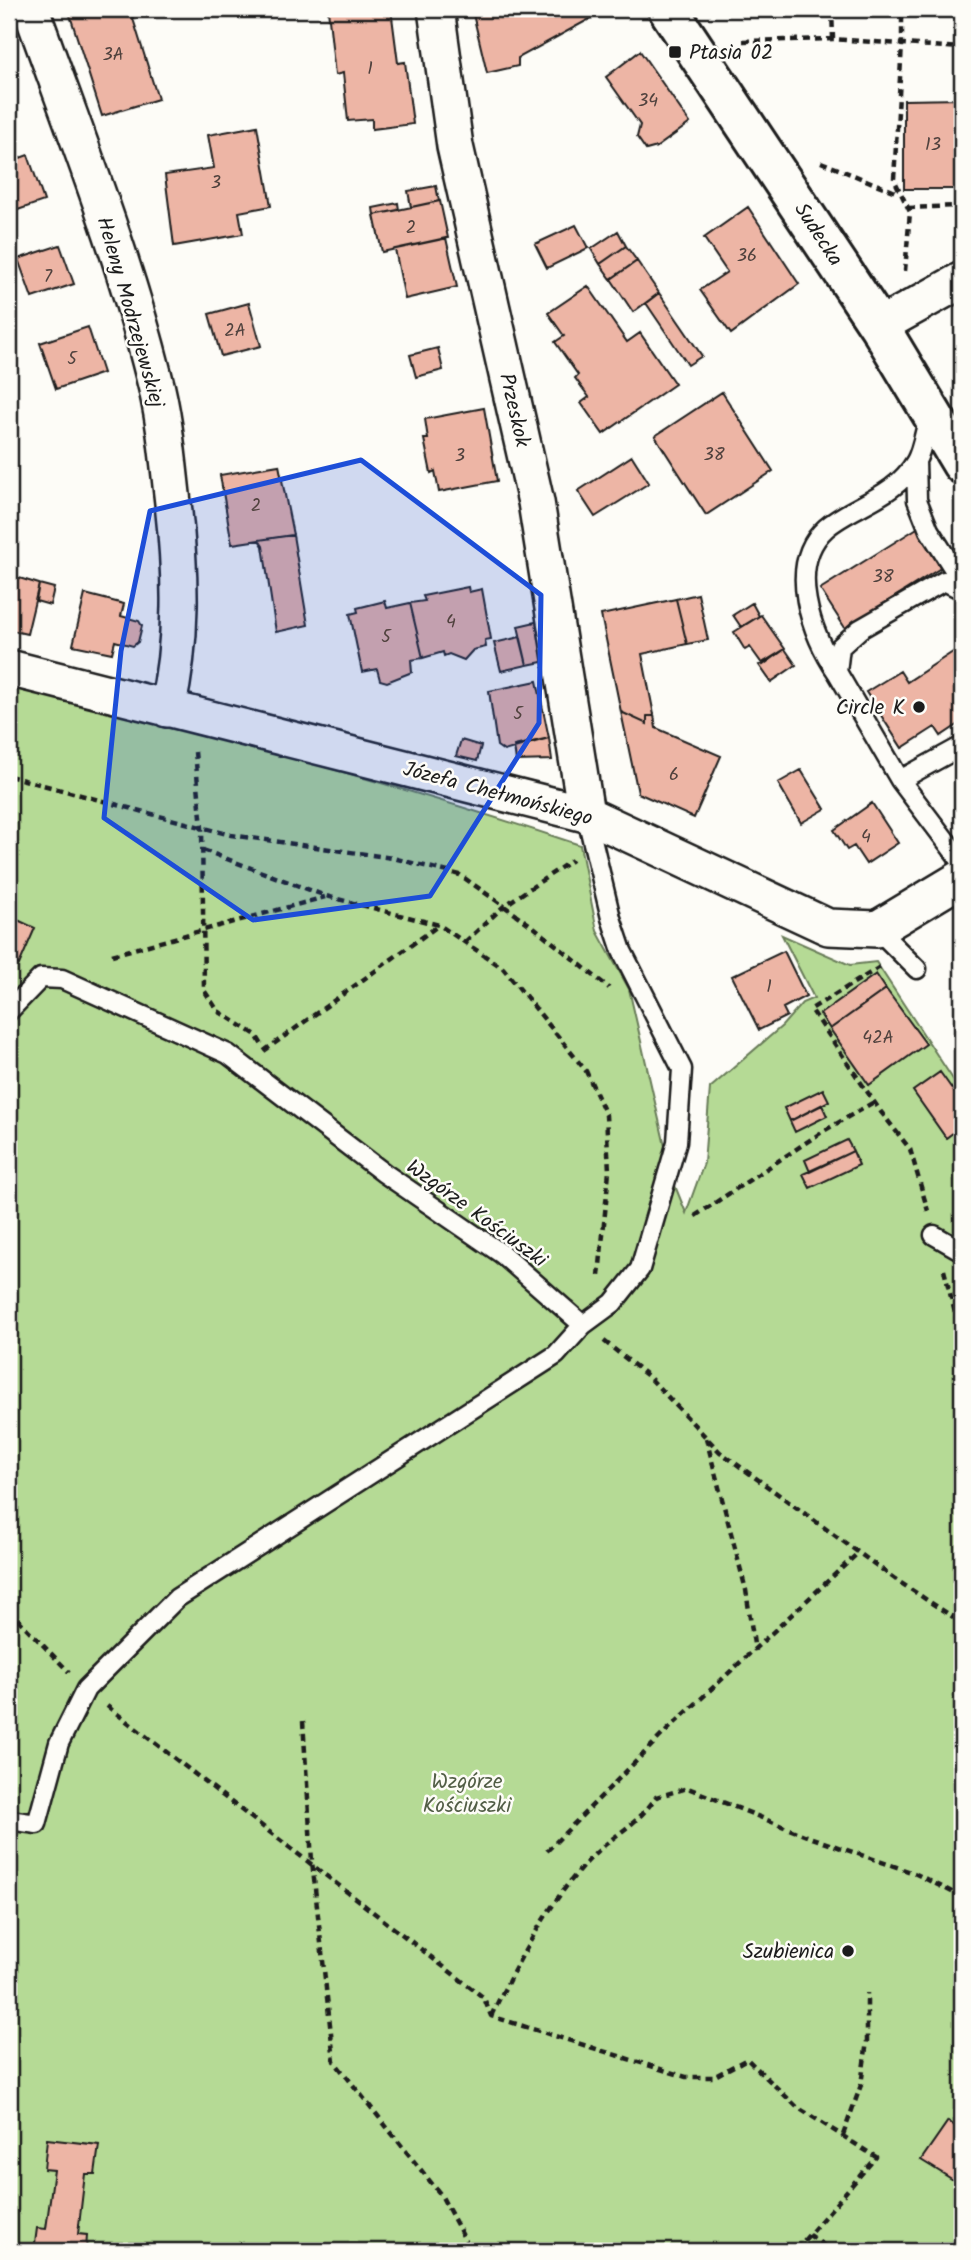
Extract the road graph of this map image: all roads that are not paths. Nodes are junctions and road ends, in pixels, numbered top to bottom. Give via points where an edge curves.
1 (31, 9) edge
2 (436, 9) edge
3 (668, 9) edge
4 (962, 280) edge
5 (879, 327) junction
6 (931, 411) junction
7 (916, 461) junction
8 (962, 464) edge
9 (962, 582) edge
10 (962, 590) edge
11 (9, 668) edge
12 (837, 673) junction
13 (180, 713) junction
14 (962, 746) edge
15 (900, 780) junction
16 (591, 830) junction
17 (962, 862) edge
18 (962, 878) edge
19 (877, 929) junction
20 (917, 969) dead end
21 (9, 1011) edge
22 (934, 1235) dead end
23 (962, 1251) edge
24 (583, 1325) junction
25 (9, 1820) edge

1 - 13 street, Heleny Modrzejewskiej via 155,379 181,574
2 - 16 street, Przeskok via 454,146 536,502
3 - 5 street, Sudecka
4 - 5 street
5 - 6 street, Sudecka
6 - 7 lane
6 - 8 street, Sudecka
7 - 9 lane via 916,500
7 - 12 lane via 881,496 825,529 809,556 804,599 823,651
10 - 12 lane via 944,581 860,629 840,647
11 - 13 street, Józefa Chełmońskiego
12 - 15 lane
13 - 16 street, Józefa Chełmońskiego
14 - 15 lane
15 - 17 lane
16 - 19 street, Józefa Chełmońskiego via 828,927
16 - 24 lane via 622,951 682,1069 677,1142 640,1269 613,1303
18 - 19 street
19 - 20 lane
21 - 24 lane, Wzgórze Kościuszki via 41,978 62,979 228,1054 384,1173 502,1254
22 - 23 lane
24 - 25 lane via 556,1355 177,1598 86,1689 59,1742 37,1824

